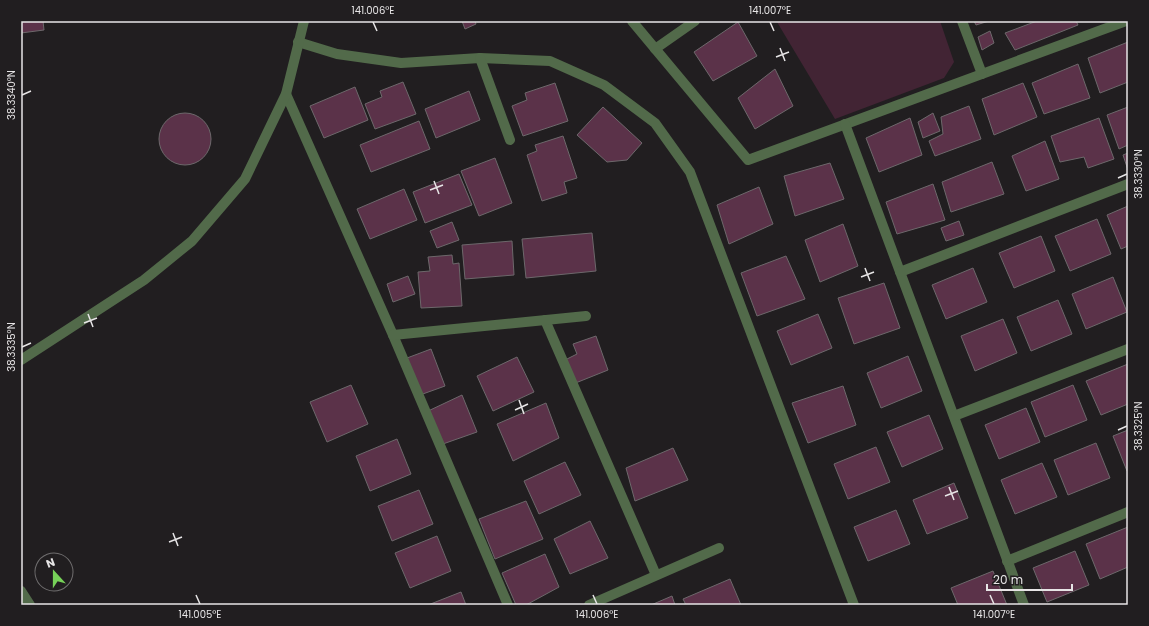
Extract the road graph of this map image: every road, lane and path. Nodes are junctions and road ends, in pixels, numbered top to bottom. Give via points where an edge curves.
1 (304, 21) edge
2 (632, 21) edge
3 (695, 21) edge
4 (962, 21) edge
5 (1126, 21) edge
6 (298, 42) junction
7 (655, 49) junction
8 (480, 58) junction
9 (982, 74) junction
10 (286, 94) junction
11 (845, 124) junction
12 (510, 140) dead end
13 (1128, 184) edge
14 (900, 272) junction
15 (586, 316) dead end
16 (545, 320) junction
17 (393, 335) junction
18 (1128, 349) edge
19 (21, 360) edge
20 (954, 416) junction
21 (1128, 512) edge
22 (719, 548) dead end
23 (1007, 561) junction
24 (656, 575) junction
25 (21, 591) edge
26 (851, 604) edge
27 (30, 605) edge
28 (508, 605) edge
29 (589, 605) edge
30 (1024, 605) edge

1 - 6 street
2 - 7 street
3 - 7 street
4 - 9 street
5 - 9 street
6 - 8 street via 337,54 401,63
6 - 10 street
7 - 11 street via 748,160
8 - 12 street
8 - 26 street via 550,61 604,85 655,123 690,172
9 - 11 street
10 - 17 street
10 - 19 street via 245,179 192,241 144,280
11 - 14 street
13 - 14 street
14 - 20 street
15 - 16 street
16 - 17 street
16 - 24 street
17 - 28 street
18 - 20 street
20 - 23 street
21 - 23 street
22 - 24 street
23 - 30 street
24 - 29 street
25 - 27 street

